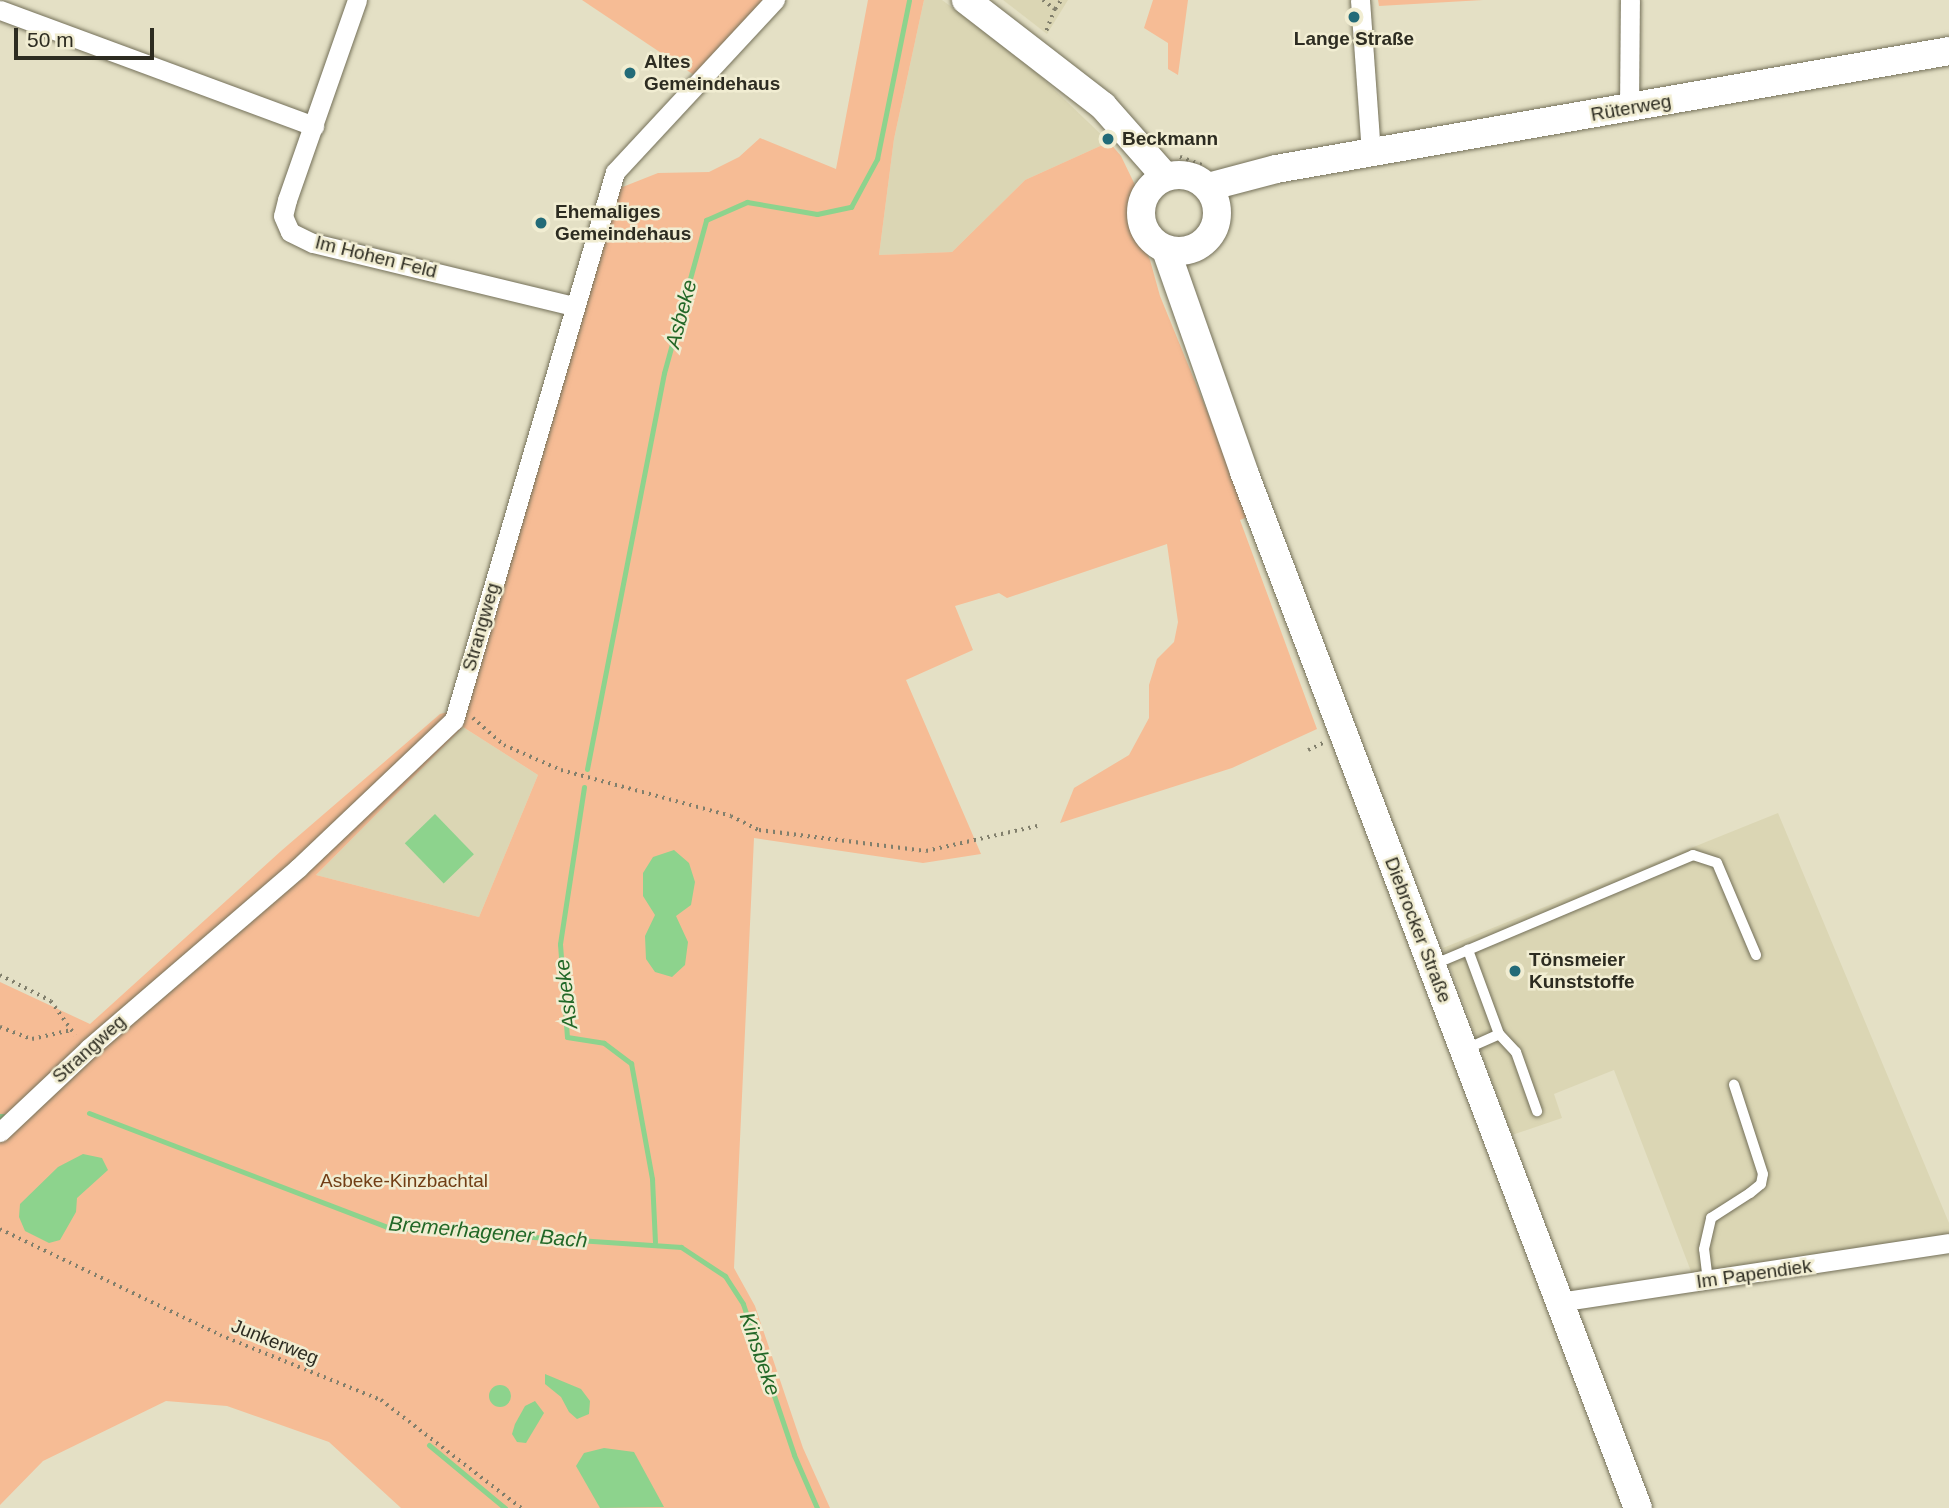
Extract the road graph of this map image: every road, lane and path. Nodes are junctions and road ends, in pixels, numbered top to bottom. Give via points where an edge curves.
1 (357, 0) edge
2 (775, 0) edge
3 (966, 0) edge
4 (1043, 0) edge
5 (1061, 0) edge
6 (1360, 0) edge
7 (1630, 0) edge
8 (1055, 9) junction
9 (0, 10) edge
10 (1045, 34) dead end
11 (1949, 51) edge
12 (1629, 108) junction
13 (314, 125) junction
14 (1371, 155) junction
15 (1312, 166) junction
16 (1156, 183) junction
17 (1208, 187) junction
18 (1218, 214) junction
19 (1195, 248) junction
20 (1166, 250) junction
21 (574, 306) junction
22 (1202, 350) junction
23 (458, 706) junction
24 (1037, 826) dead end
25 (1468, 950) junction
26 (1756, 955) dead end
27 (1431, 965) junction
28 (0, 975) edge
29 (0, 1027) edge
30 (70, 1030) junction
31 (1499, 1034) junction
32 (89, 1048) junction
33 (1463, 1050) junction
34 (1734, 1086) dead end
35 (1537, 1111) dead end
36 (0, 1132) edge
37 (0, 1229) edge
38 (1949, 1244) edge
39 (1708, 1281) junction
40 (1559, 1302) junction
41 (521, 1508) edge
42 (1638, 1508) edge

1 - 13 street, Im Hohen Feld
2 - 21 street, Strangweg via 615,172
3 - 16 main road via 1103,106
4 - 8 path
5 - 8 path
6 - 14 street
7 - 12 street
8 - 10 path
9 - 13 street
11 - 12 main road, Rüterweg
12 - 14 main road, Rüterweg
13 - 21 street, Im Hohen Feld via 286,200 283,216 290,232 313,243
14 - 15 main road, Rüterweg
15 - 17 main road, Rüterweg via 1276,169
15 - 18 main road, Rüterweg via 1234,199
16 - 17 main road via 1181,174
16 - 20 main road via 1140,217 1145,231
17 - 18 main road
18 - 19 main road via 1211,234
19 - 20 main road
19 - 22 main road, Diebrocker Straße via 1192,268
20 - 22 main road, Diebrocker Straße
21 - 23 street, Strangweg
22 - 27 main road, Diebrocker Straße
23 - 24 path via 504,745 561,770 731,816 758,830 926,851
23 - 32 street, Strangweg via 454,720 298,867
25 - 26 lane via 1693,855 1717,863
25 - 27 lane
25 - 31 lane
27 - 33 main road, Diebrocker Straße
28 - 30 path via 51,1001
29 - 30 path via 32,1040
30 - 32 path
31 - 33 lane
31 - 35 lane via 1516,1052
32 - 36 street, Strangweg
33 - 40 main road, Diebrocker Straße
34 - 39 lane via 1763,1174 1750,1193 1711,1218 1704,1249
37 - 41 path, Junkerweg via 220,1335 381,1400
38 - 39 street, Im Papendiek
39 - 40 street, Im Papendiek
40 - 42 main road, Diebrocker Straße

